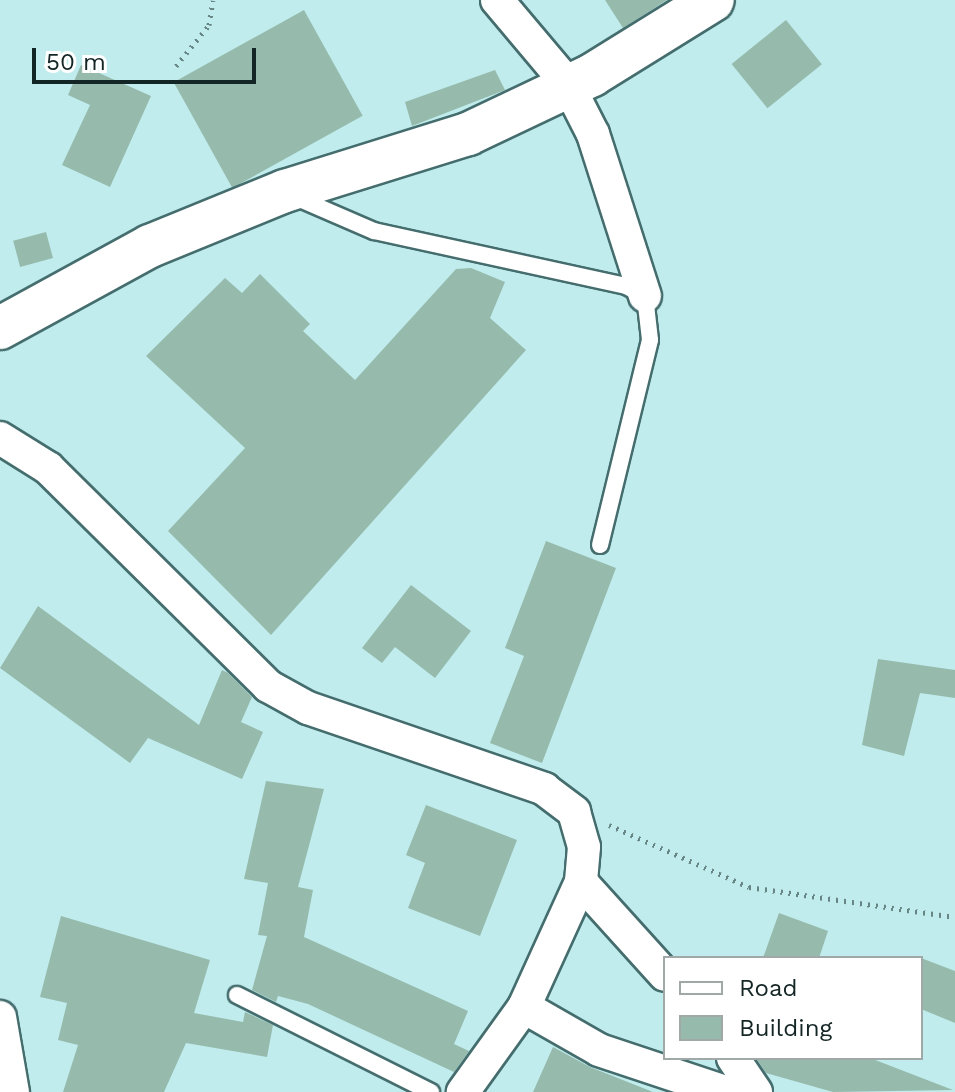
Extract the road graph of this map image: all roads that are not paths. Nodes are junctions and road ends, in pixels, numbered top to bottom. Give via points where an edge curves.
1 (497, 0) edge
2 (713, 0) edge
3 (567, 83) junction
4 (285, 191) junction
5 (645, 296) junction
6 (0, 328) edge
7 (0, 438) edge
8 (600, 545) dead end
9 (581, 882) junction
10 (663, 973) edge
11 (237, 995) dead end
12 (524, 1007) junction
13 (0, 1017) edge
14 (734, 1060) edge
15 (13, 1092) edge
16 (431, 1092) edge
17 (463, 1092) edge
18 (725, 1092) edge
19 (756, 1092) edge

1 - 3 street
2 - 3 street
3 - 4 street via 468,134
3 - 5 street via 593,134
4 - 5 lane via 374,231 626,286
4 - 6 street via 150,246
5 - 8 lane via 650,340
7 - 9 street via 48,468 268,686 308,708 544,789 574,812 584,847
9 - 10 street
9 - 12 street
11 - 16 lane
12 - 17 street
12 - 18 street via 599,1050
13 - 15 street
14 - 19 street

